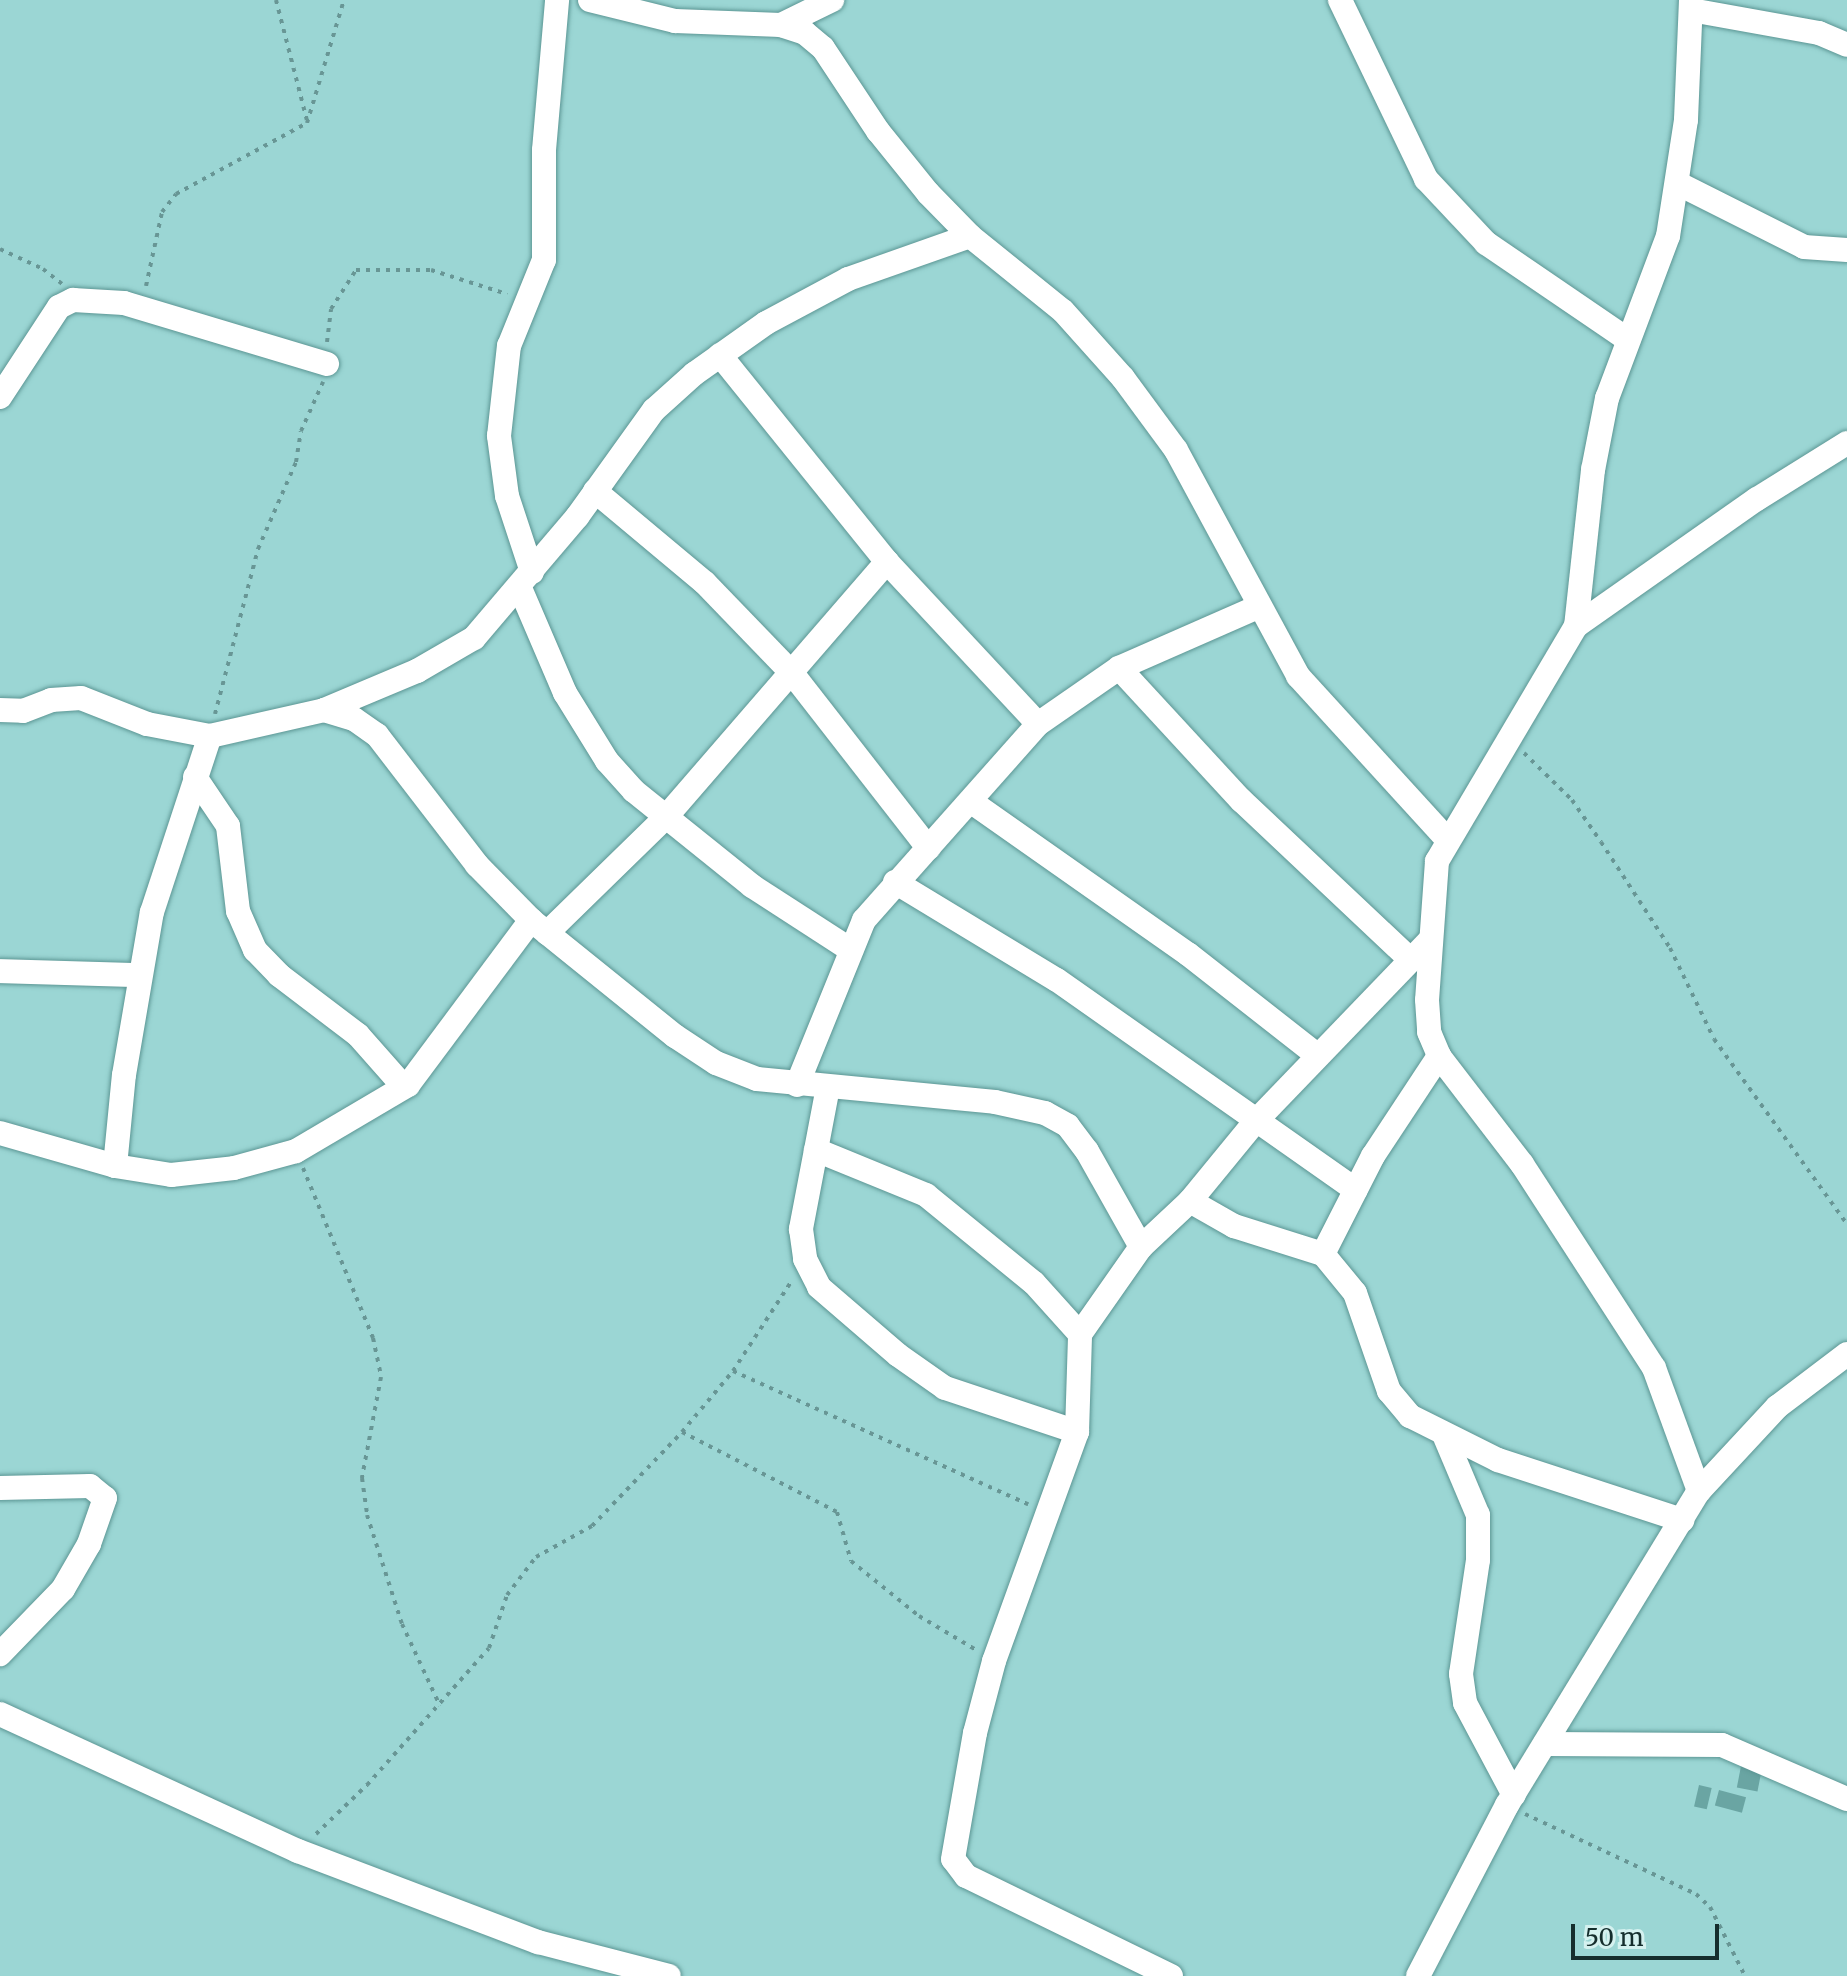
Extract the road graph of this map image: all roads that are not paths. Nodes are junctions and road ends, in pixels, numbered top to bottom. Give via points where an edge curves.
1 (557, 0) edge
2 (590, 0) edge
3 (832, 0) edge
4 (1340, 0) edge
5 (1691, 5) edge
6 (781, 25) junction
7 (1847, 45) edge
8 (1677, 183) junction
9 (970, 236) junction
10 (1847, 250) edge
11 (1628, 340) junction
12 (720, 355) junction
13 (327, 364) road end
14 (0, 397) edge
15 (1847, 443) edge
16 (595, 491) junction
17 (887, 562) junction
18 (526, 580) junction
19 (1258, 607) junction
20 (1576, 626) junction
21 (1119, 668) junction
22 (792, 673) junction
23 (0, 710) edge
24 (324, 710) junction
25 (1038, 724) junction
26 (210, 736) junction
27 (195, 777) junction
28 (973, 803) junction
29 (665, 818) junction
30 (1447, 839) junction
31 (928, 848) junction
32 (895, 882) junction
33 (539, 927) junction
34 (1430, 940) junction
35 (851, 950) junction
36 (1411, 960) junction
37 (0, 971) edge
38 (138, 975) junction
39 (1318, 1056) junction
40 (1439, 1056) junction
41 (797, 1085) junction
42 (404, 1087) junction
43 (828, 1087) junction
44 (1254, 1123) junction
45 (0, 1133) edge
46 (816, 1150) junction
47 (115, 1166) junction
48 (1356, 1190) junction
49 (1190, 1201) junction
50 (1141, 1247) junction
51 (1323, 1254) junction
52 (1080, 1334) junction
53 (1847, 1354) edge
54 (1077, 1432) junction
55 (1445, 1437) junction
56 (0, 1488) edge
57 (1699, 1491) junction
58 (1682, 1520) junction
59 (0, 1654) edge
60 (0, 1714) edge
61 (1545, 1744) junction
62 (1842, 1791) edge
63 (1510, 1800) junction
64 (669, 1976) edge
65 (1171, 1976) edge
66 (1418, 1976) edge

1 - 18 street via 544,150 544,260 509,346 499,436
2 - 6 street via 675,21
3 - 6 street
4 - 11 street via 1426,179 1486,243
5 - 7 street via 1819,33
5 - 8 street via 1691,67
6 - 9 street via 805,33 823,48 878,131
8 - 10 street via 1804,247
8 - 11 street via 1668,236
9 - 12 street via 848,279 766,323
9 - 19 street via 1063,311 1123,378 1176,450
11 - 20 street via 1607,398 1593,470
12 - 16 street via 654,410
12 - 17 street
13 - 14 street via 143,309 95,298 73,300 59,307
15 - 20 street
16 - 18 street
16 - 22 street via 705,583
17 - 22 street
17 - 25 street
18 - 24 street via 474,638 417,671
18 - 29 street via 565,693 607,761
19 - 21 street
19 - 30 street via 1298,676
20 - 30 street
21 - 25 street
21 - 36 street via 1252,811
22 - 29 street
22 - 31 street
23 - 26 street via 23,711 51,700 81,698 179,733
24 - 26 street
24 - 33 street via 354,719 377,735 477,865
25 - 28 street
26 - 27 street
27 - 38 street
27 - 42 street via 228,826 238,911 255,950 279,975 358,1035
28 - 31 street
28 - 39 street via 1188,954
29 - 33 street
29 - 35 street via 799,920
30 - 34 street via 1437,861
31 - 32 street
32 - 35 street via 864,920
32 - 44 street via 1057,980
33 - 41 street via 626,1000 716,1063 757,1079
33 - 42 street
34 - 36 street
34 - 40 street via 1429,1032
35 - 41 street
36 - 39 street
37 - 38 street
38 - 47 street
39 - 44 street
40 - 48 street
40 - 57 street via 1529,1173 1654,1368
41 - 43 street
42 - 47 street via 296,1151 234,1168 171,1175
43 - 46 street
43 - 50 street via 995,1102 1045,1113 1068,1126 1087,1151
44 - 48 street
44 - 49 street
45 - 47 street
46 - 52 street via 926,1195 1034,1283
46 - 54 street via 801,1229 805,1259 819,1287 945,1388
48 - 51 street
49 - 50 street
49 - 51 street via 1234,1226
50 - 52 street
51 - 55 street via 1355,1293 1389,1391 1410,1416
52 - 54 street
53 - 57 street via 1777,1407
54 - 65 street via 994,1661 966,1775 953,1859 966,1876 997,1895
55 - 58 street via 1498,1460
55 - 63 street via 1478,1515 1478,1560 1461,1674 1465,1703
56 - 59 street via 90,1486 102,1490 105,1498 89,1544 63,1589
57 - 58 street
58 - 61 street
60 - 64 street via 298,1851 538,1942
61 - 62 street via 1722,1745
61 - 63 street
63 - 66 street

